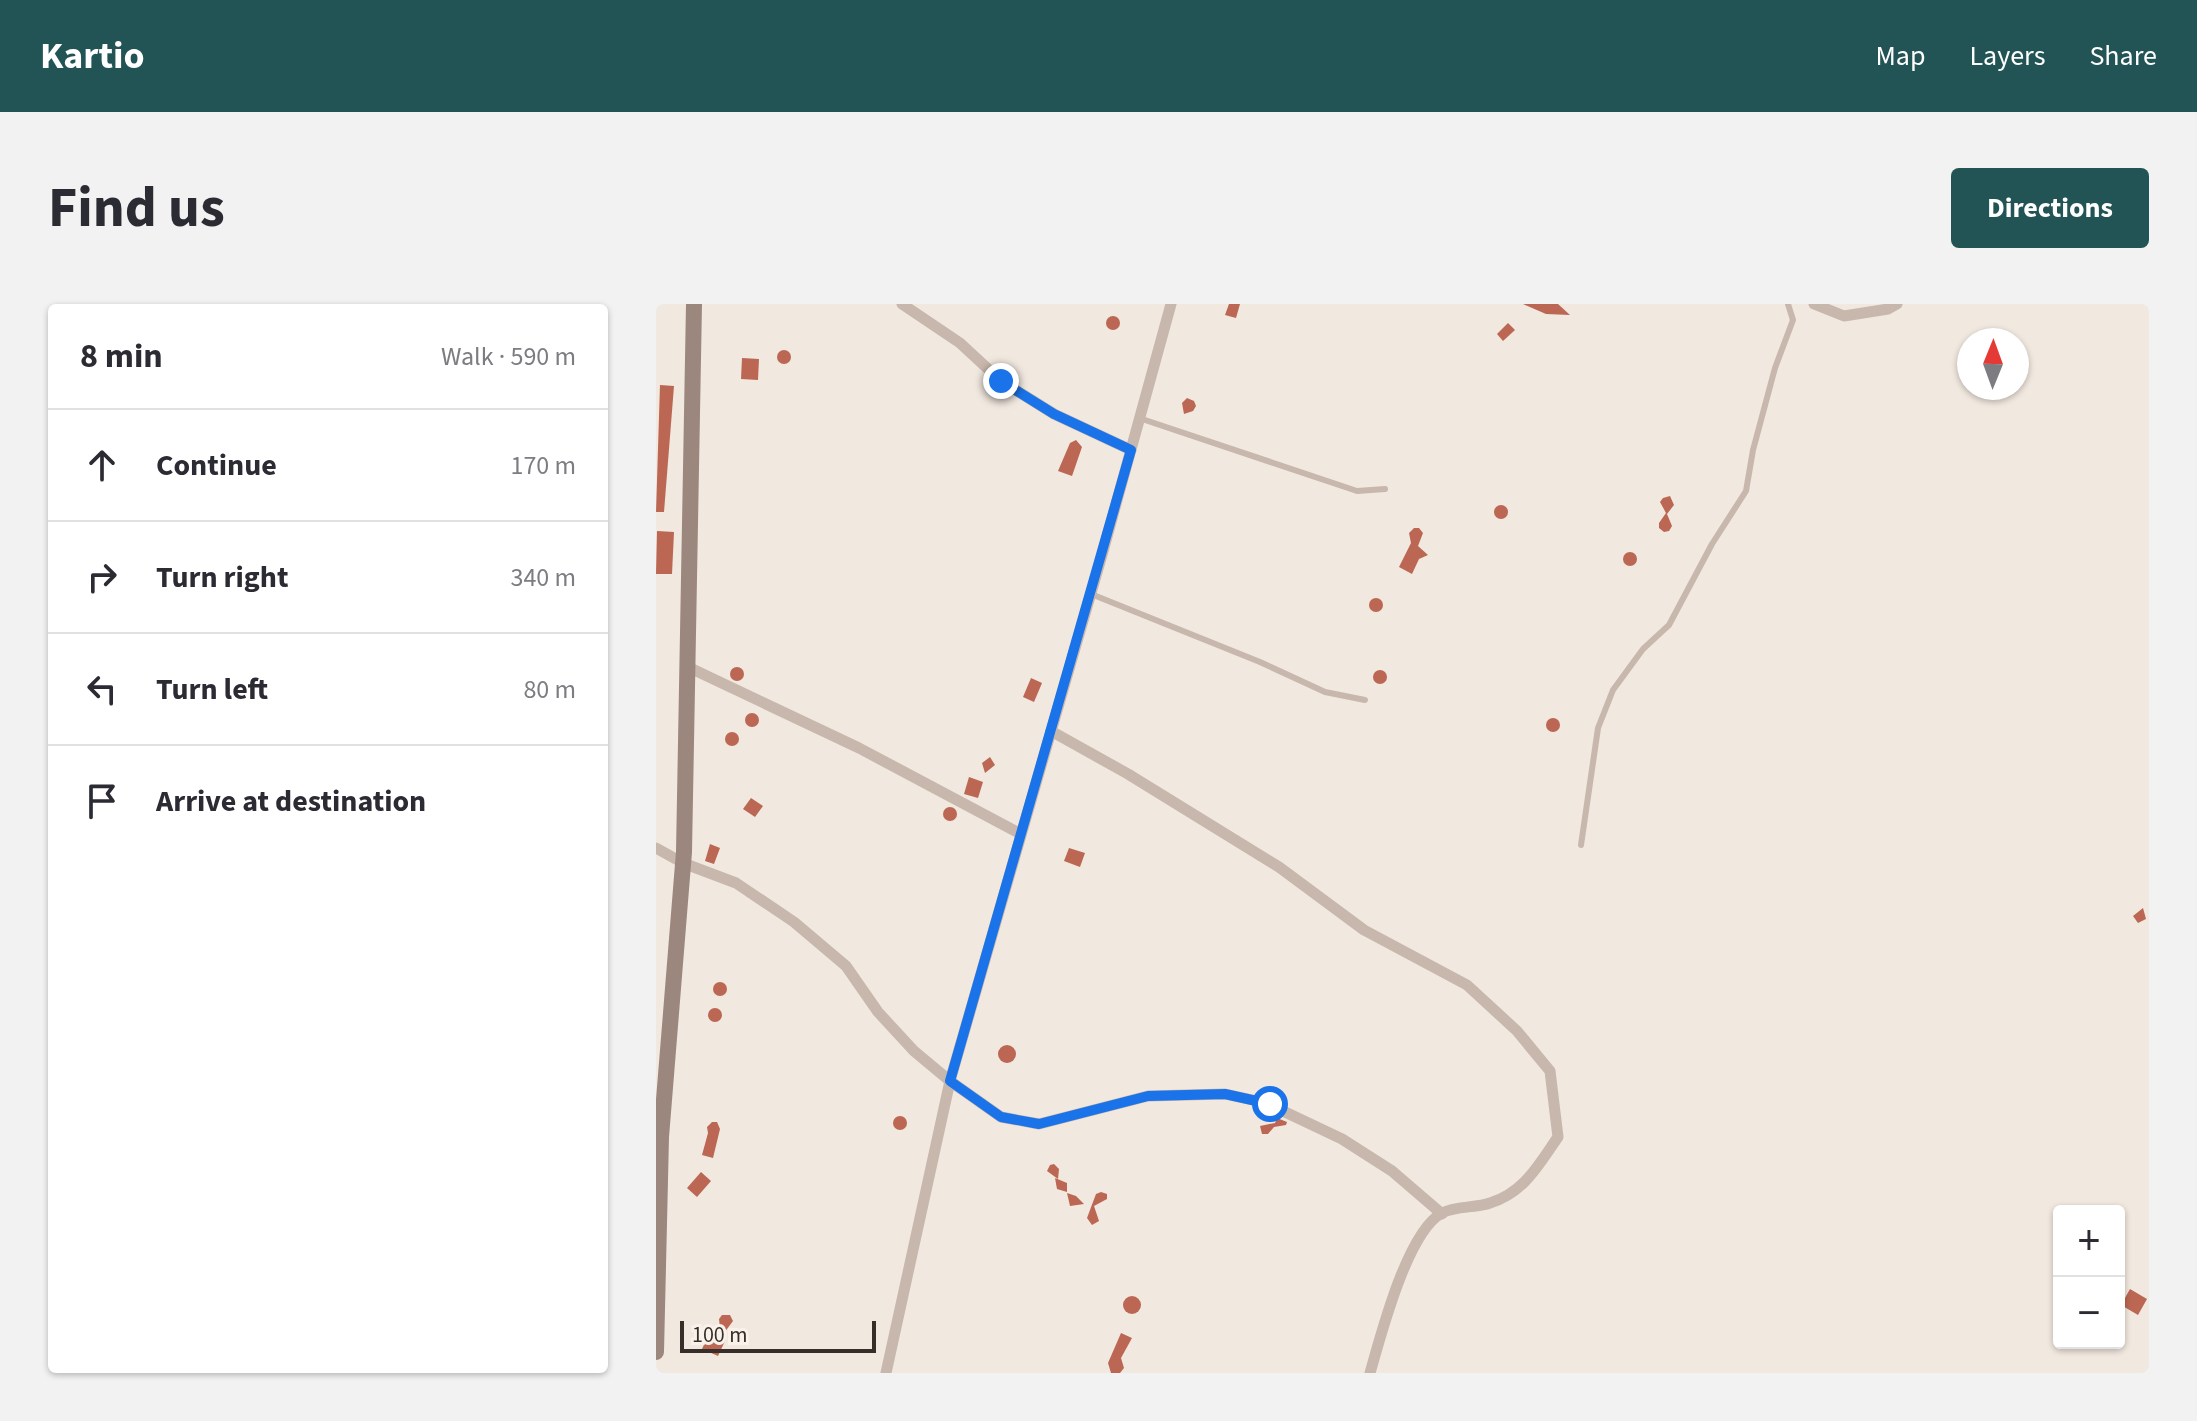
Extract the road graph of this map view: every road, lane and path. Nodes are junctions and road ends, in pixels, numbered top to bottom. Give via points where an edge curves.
1 (694, 304) edge
2 (902, 304) edge
3 (1171, 304) edge
4 (1788, 304) edge
5 (1814, 304) edge
6 (1897, 304) edge
7 (1139, 418) junction
8 (1131, 450) junction
9 (1385, 489) dead end
10 (1091, 594) junction
11 (688, 667) junction
12 (1365, 700) dead end
13 (1051, 731) junction
14 (1021, 834) junction
15 (1581, 845) dead end
16 (656, 848) edge
17 (683, 863) junction
18 (950, 1081) junction
19 (1442, 1214) junction
20 (656, 1352) edge
21 (886, 1373) edge
22 (1370, 1373) edge

1 - 11 street
2 - 8 street via 960,343 1001,381 1054,414
3 - 7 street
4 - 15 lane via 1793,320 1775,368 1746,491 1669,625 1643,649 1613,690 1598,728
5 - 6 street via 1844,316
7 - 8 street
7 - 9 lane via 1357,491
8 - 10 street
10 - 12 lane via 1325,692
10 - 13 street
11 - 14 street via 859,748
11 - 17 street
13 - 14 street
13 - 19 street via 1279,867 1364,930 1467,985 1517,1031 1550,1071 1558,1137 1525,1186 1493,1203
14 - 18 street
16 - 17 street
17 - 18 street via 736,883 794,922 846,966 878,1012
17 - 20 street via 661,1137
18 - 19 street via 1001,1117 1039,1124 1148,1096 1225,1094 1266,1103 1342,1139 1392,1171
18 - 21 street
19 - 22 street via 1424,1232 1400,1278

